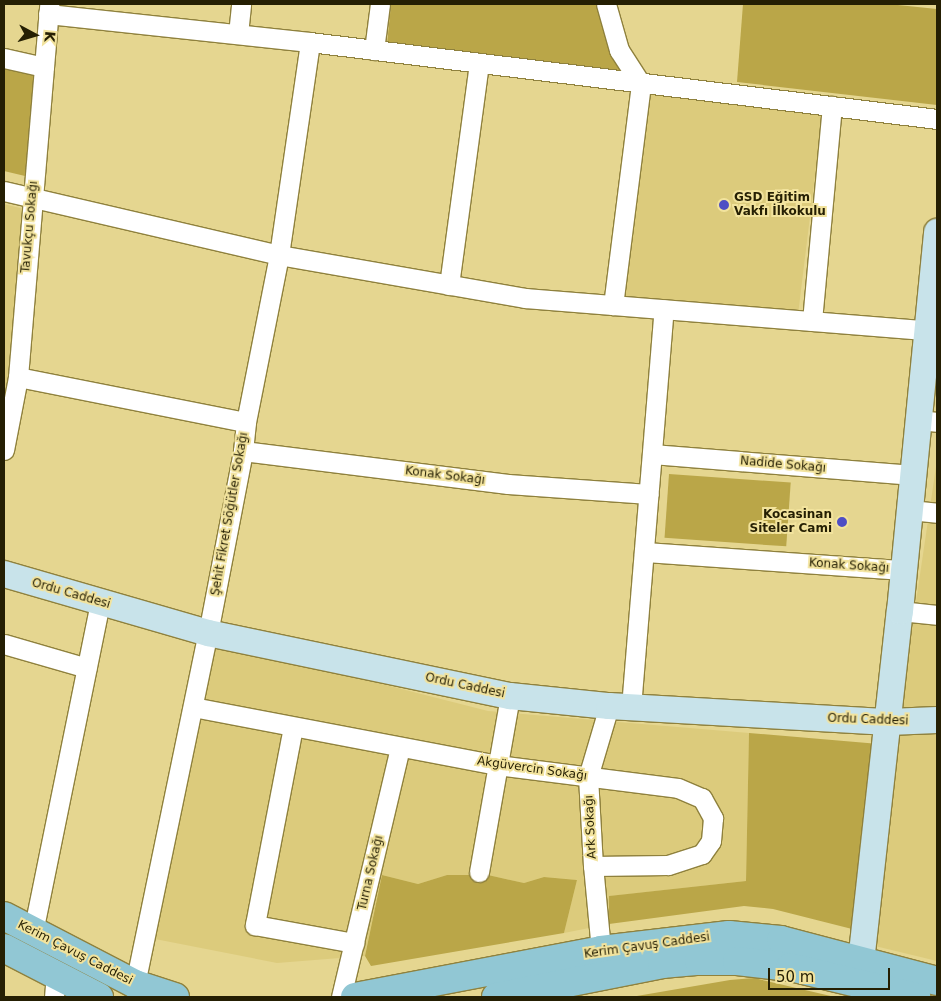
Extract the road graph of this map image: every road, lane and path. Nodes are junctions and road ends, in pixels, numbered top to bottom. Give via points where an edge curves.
1 (241, 4) edge
2 (380, 4) edge
3 (606, 4) edge
4 (49, 9) edge
5 (238, 34) junction
6 (310, 42) junction
7 (374, 50) junction
8 (4, 58) edge
9 (479, 63) junction
10 (44, 67) junction
11 (641, 84) junction
12 (832, 106) junction
13 (937, 118) edge
14 (4, 190) edge
15 (32, 197) junction
16 (937, 232) edge
17 (279, 254) junction
18 (449, 285) junction
19 (613, 305) junction
20 (664, 309) junction
21 (812, 320) junction
22 (932, 330) edge
23 (18, 377) junction
24 (928, 421) edge
25 (246, 422) junction
26 (4, 450) edge
27 (243, 451) junction
28 (652, 454) junction
29 (913, 475) junction
30 (649, 494) junction
31 (910, 510) junction
32 (937, 513) edge
33 (644, 552) junction
34 (904, 570) junction
35 (4, 574) edge
36 (100, 602) junction
37 (900, 612) junction
38 (937, 616) edge
39 (208, 634) junction
40 (4, 644) edge
41 (86, 668) junction
42 (510, 696) junction
43 (193, 707) junction
44 (620, 707) junction
45 (937, 720) edge
46 (888, 722) junction
47 (293, 727) junction
48 (400, 748) junction
49 (497, 765) junction
50 (588, 778) junction
51 (592, 866) junction
52 (479, 872) dead end
53 (4, 916) edge
54 (32, 932) junction
55 (354, 943) junction
56 (4, 948) edge
57 (601, 950) junction
58 (863, 981) edge
59 (937, 981) edge
60 (135, 984) junction
61 (55, 985) edge
62 (99, 997) edge
63 (175, 997) edge
64 (341, 997) edge
65 (355, 997) edge
66 (496, 997) edge
67 (916, 997) edge

1 - 5 street
2 - 7 street
3 - 11 street via 619,50
4 - 5 street
4 - 10 street, Tavukçu Sokağı
5 - 6 street
6 - 7 street
6 - 17 street, Şehit Fikret Söğütler Sokağı
7 - 9 street
8 - 10 street
9 - 11 street
9 - 18 street
10 - 15 street, Tavukçu Sokağı
11 - 12 street
11 - 19 street
12 - 13 street
12 - 21 street
14 - 15 street
15 - 17 street
15 - 23 street, Tavukçu Sokağı
16 - 22 street
17 - 18 street
17 - 25 street, Şehit Fikret Söğütler Sokağı
18 - 19 street via 525,298
19 - 20 street
20 - 21 street
20 - 28 street, Ark Sokağı
21 - 22 street
22 - 24 street
23 - 25 street
23 - 26 street, Tavukçu Sokağı
24 - 29 street
25 - 27 street, Şehit Fikret Söğütler Sokağı
27 - 30 street, Konak Sokağı via 508,484
27 - 39 street, Şehit Fikret Söğütler Sokağı
28 - 29 street, Nadide Sokağı
28 - 30 street, Ark Sokağı
29 - 31 street
30 - 33 street, Ark Sokağı
31 - 32 street
31 - 34 street
33 - 34 street, Konak Sokağı
33 - 44 street, Ark Sokağı
34 - 37 street
35 - 36 street, Ordu Caddesi
36 - 39 street, Ordu Caddesi
36 - 41 street
37 - 38 street
37 - 46 street
39 - 42 street, Ordu Caddesi
39 - 43 street, Şehit Fikret Söğütler Sokağı
40 - 41 street
41 - 54 street
42 - 44 street, Ordu Caddesi
42 - 49 street
43 - 47 street, Akgüvercin Sokağı
43 - 60 street, Şehit Fikret Söğütler Sokağı
44 - 46 street, Ordu Caddesi
44 - 50 street, Ark Sokağı
45 - 46 street, Ordu Caddesi
46 - 58 street
47 - 48 street, Akgüvercin Sokağı
47 - 55 street via 254,925
48 - 49 street, Akgüvercin Sokağı
48 - 55 street, Turna Sokağı
49 - 50 street, Akgüvercin Sokağı
49 - 52 street
50 - 51 street, Ark Sokağı
50 - 51 street, Akgüvercin Sokağı via 678,788 702,798 712,818 711,841 702,854 668,865
51 - 57 street, Ark Sokağı
53 - 54 main road, Kerim Çavuş Caddesi
54 - 60 main road, Kerim Çavuş Caddesi
55 - 64 street, Turna Sokağı
56 - 61 main road
57 - 58 main road, Kerim Çavuş Caddesi via 729,935 781,940
57 - 65 main road, Kerim Çavuş Caddesi
58 - 59 main road, Kerim Çavuş Caddesi
58 - 66 main road, Kerim Çavuş Caddesi via 790,967 737,961 699,961 662,964
58 - 67 main road, Kerim Çavuş Caddesi
60 - 63 main road, Kerim Çavuş Caddesi
61 - 62 main road

